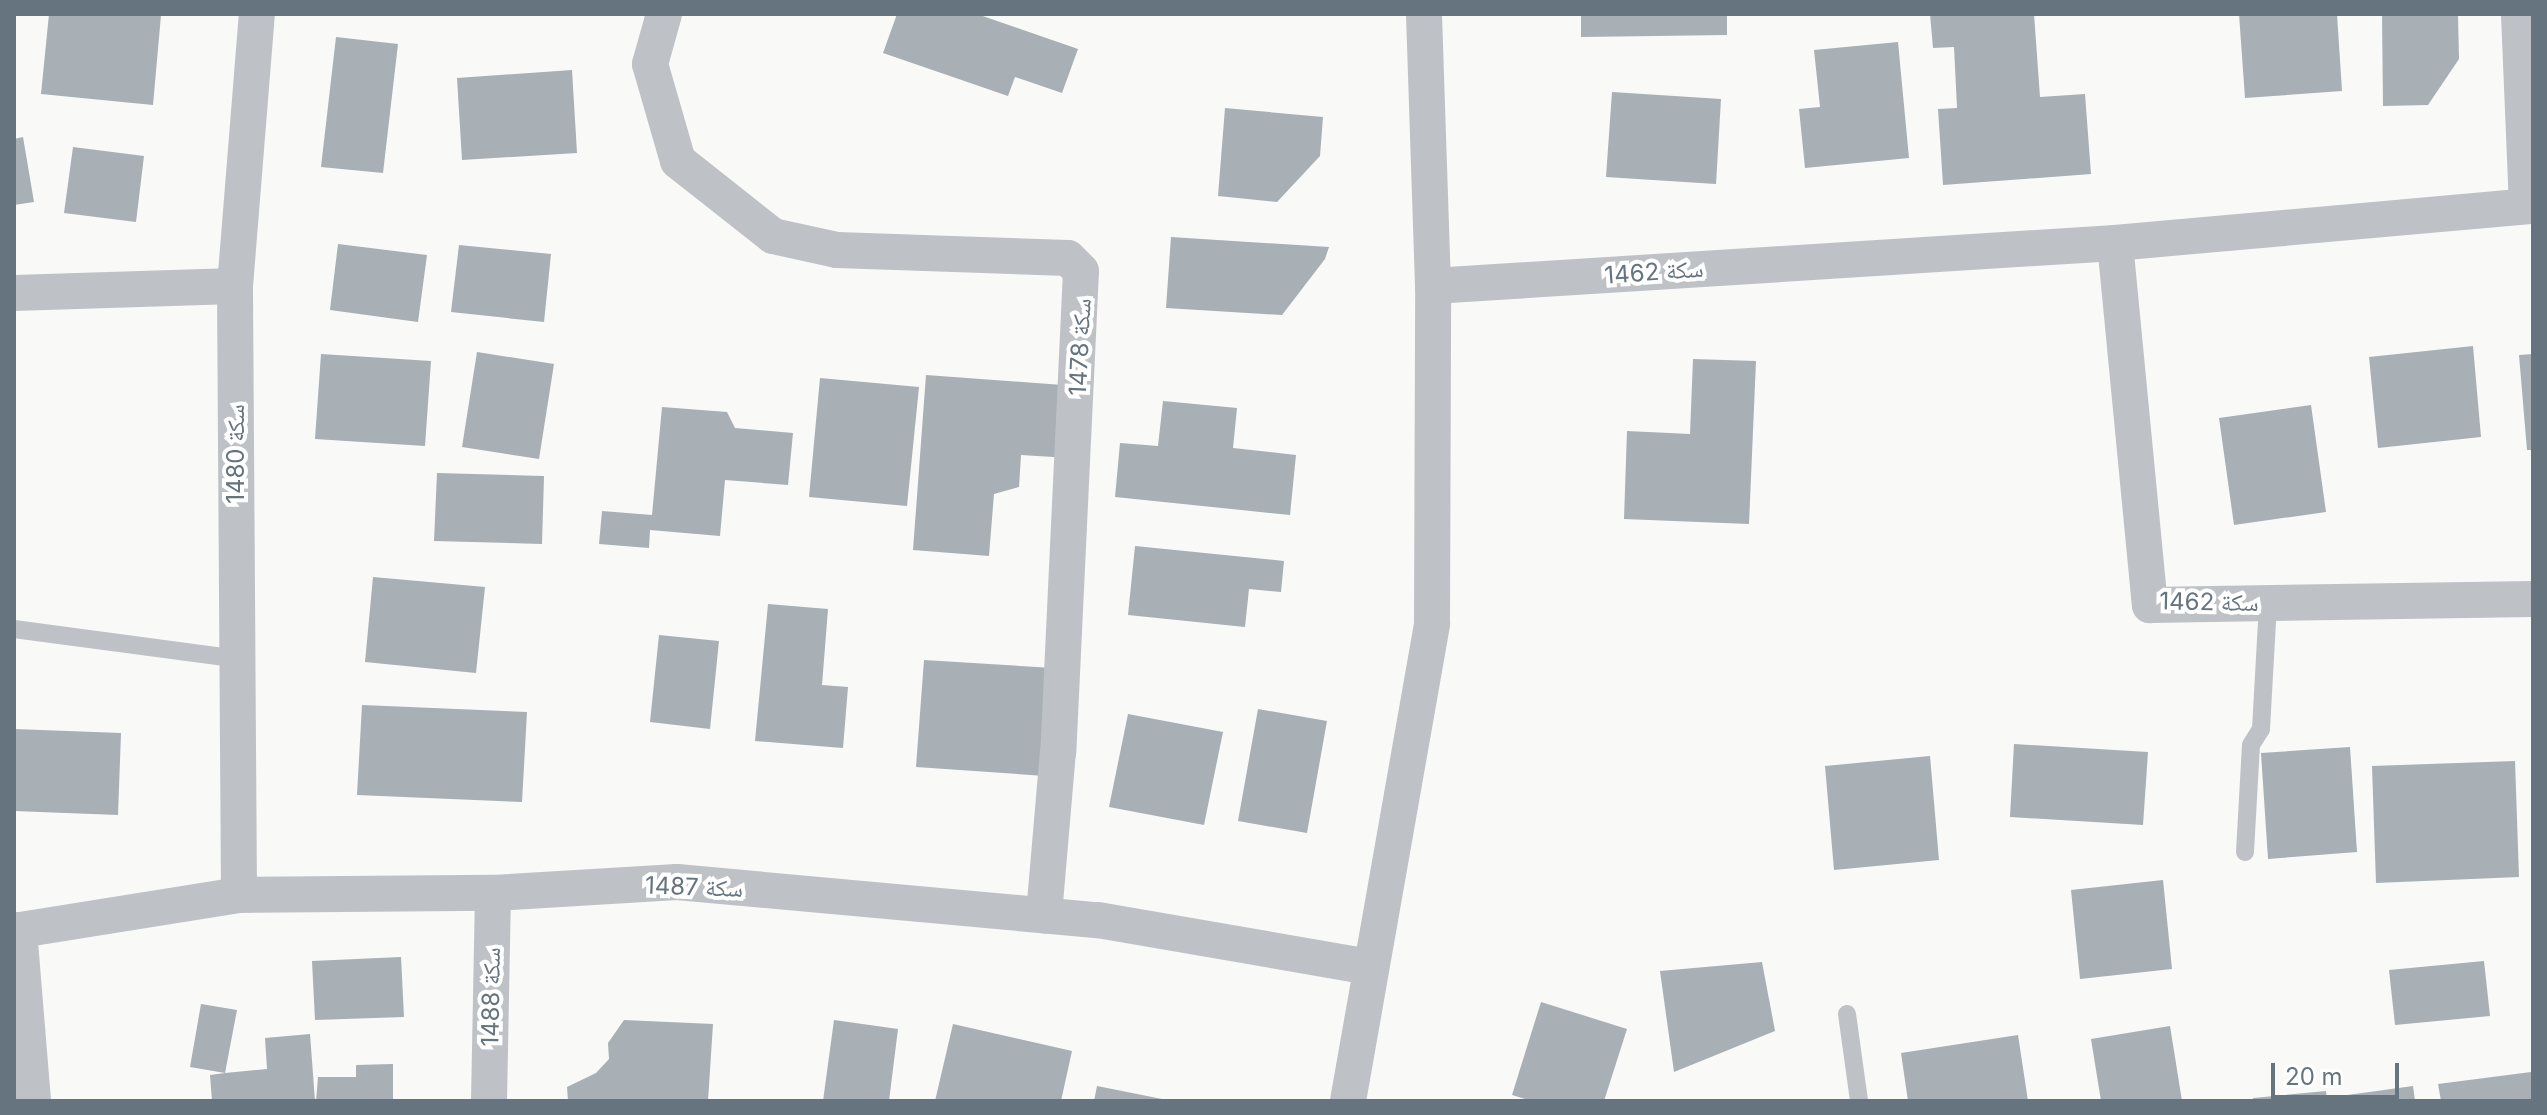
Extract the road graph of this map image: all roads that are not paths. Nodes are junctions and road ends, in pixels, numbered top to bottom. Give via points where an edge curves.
1 (257, 14) edge
2 (664, 14) edge
3 (1424, 14) edge
4 (2519, 14) edge
5 (2115, 243) junction
6 (235, 286) junction
7 (1433, 286) junction
8 (14, 293) edge
9 (2533, 599) edge
10 (2268, 603) junction
11 (14, 629) edge
12 (238, 659) junction
13 (2245, 852) dead end
14 (493, 893) junction
15 (239, 895) junction
16 (1044, 915) junction
17 (17, 930) edge
18 (1371, 967) junction
19 (1847, 1014) dead end
20 (33, 1101) edge
21 (489, 1101) edge
22 (1348, 1101) edge
23 (1859, 1101) edge

1 - 6 street, سكة 1480
2 - 16 street, سكة 1478 via 650,64 678,161 773,236 837,250 1068,258 1081,271 1058,751
3 - 7 street
4 - 5 street, سكة 1462 via 2527,206
5 - 7 street, سكة 1462
5 - 10 street, سكة 1462 via 2150,605
6 - 8 street
6 - 12 street, سكة 1480
7 - 18 street via 1432,623
9 - 10 street, سكة 1462
10 - 13 lane via 2261,729 2251,745
11 - 12 lane
12 - 15 street, سكة 1480
14 - 15 street, سكة 1487
14 - 16 street, سكة 1487 via 677,882
14 - 21 street, سكة 1488
15 - 17 street, سكة 1487
16 - 18 street, سكة 1487
17 - 20 street
18 - 22 street
19 - 23 lane

